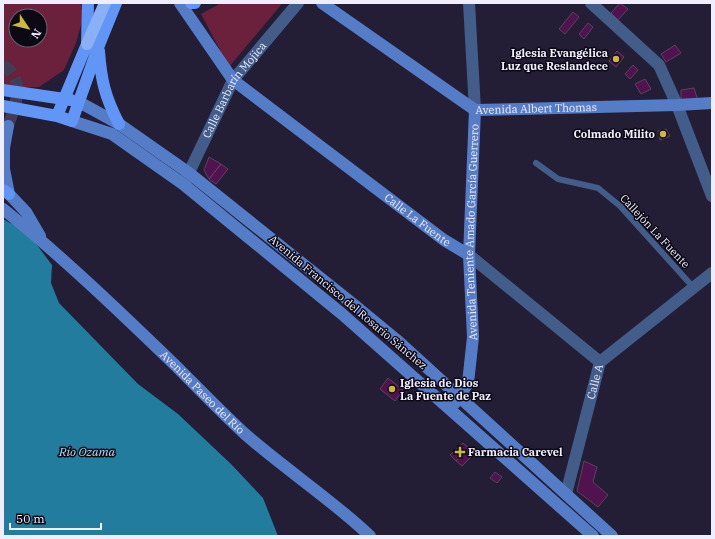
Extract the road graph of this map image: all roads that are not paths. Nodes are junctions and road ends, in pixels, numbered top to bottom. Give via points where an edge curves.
1 (88, 3) edge
2 (105, 3) edge
3 (116, 3) edge
4 (180, 3) edge
5 (191, 3) edge
6 (194, 3) edge
7 (298, 3) edge
8 (322, 3) edge
9 (469, 3) edge
10 (591, 3) edge
11 (93, 45) junction
12 (233, 80) junction
13 (3, 90) edge
14 (63, 99) junction
15 (79, 102) junction
16 (712, 103) edge
17 (677, 105) junction
18 (3, 106) edge
19 (475, 110) junction
20 (57, 116) junction
21 (72, 121) junction
22 (119, 124) junction
23 (8, 126) tunnel mouth
24 (536, 163) dead end
25 (186, 179) junction
26 (6, 192) edge
27 (712, 196) edge
28 (3, 209) edge
29 (43, 241) junction
30 (469, 255) junction
31 (712, 273) edge
32 (693, 287) junction
33 (600, 362) junction
34 (460, 397) junction
35 (450, 408) junction
36 (566, 494) junction
37 (370, 536) edge
38 (593, 536) edge
39 (612, 536) edge

1 - 11 main road
2 - 11 highway
3 - 11 main road
4 - 12 main road, Calle La Fuente
5 - 6 main road
7 - 12 street, Calle Barbarín Mojica
8 - 19 main road, Avenida Albert Thomas
9 - 19 street, Avenida Teniente Amado García Guerrero
10 - 17 street via 659,64
11 - 14 main road
11 - 15 main road
11 - 22 main road via 107,100
12 - 25 street, Calle Barbarín Mojica
12 - 30 main road, Calle La Fuente via 444,240
13 - 14 main road, Avenida Francisco del Rosario Sánchez
14 - 15 main road, Avenida Francisco del Rosario Sánchez
14 - 20 main road
15 - 21 main road
15 - 22 main road, Avenida Francisco del Rosario Sánchez
16 - 17 main road, Avenida Albert Thomas
17 - 19 main road, Avenida Albert Thomas
17 - 27 street
18 - 20 main road
19 - 30 main road, Avenida Teniente Amado García Guerrero
20 - 21 main road
21 - 25 main road, Avenida Francisco del Rosario Sánchez via 112,134
22 - 25 main road, Avenida Francisco del Rosario Sánchez
23 - 26 main road, Avenida Paseo del Río via 4,148
24 - 32 lane, Callejón La Fuente via 558,179 598,188 620,206
25 - 34 main road, Avenida Francisco del Rosario Sánchez via 370,318
25 - 35 main road, Avenida Francisco del Rosario Sánchez
26 - 29 main road, Avenida Paseo del Río via 26,212
28 - 29 main road, Avenida Paseo del Río
29 - 37 main road, Avenida Paseo del Río via 104,296 244,433 286,469 344,511
30 - 33 street, Calle La Fuente
30 - 34 main road, Avenida Teniente Amado García Guerrero via 473,338 468,383
31 - 32 street, Calle A
32 - 33 street, Calle A
33 - 36 street, Calle A
34 - 35 main road, Avenida Teniente Amado García Guerrero
34 - 36 main road, Avenida Francisco del Rosario Sánchez
35 - 38 main road, Avenida Francisco del Rosario Sánchez
36 - 39 main road, Avenida Francisco del Rosario Sánchez

